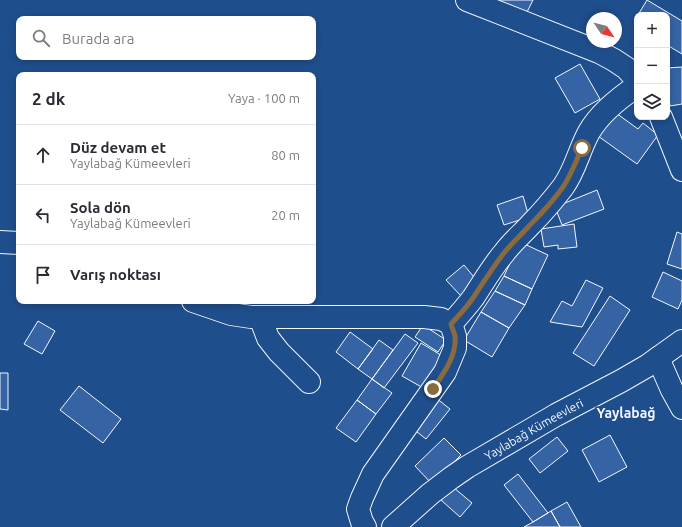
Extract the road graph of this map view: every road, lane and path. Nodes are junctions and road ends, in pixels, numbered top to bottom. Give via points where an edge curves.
1 (467, 0) edge
2 (634, 77) edge
3 (634, 88) edge
4 (662, 120) edge
5 (682, 170) edge
6 (0, 242) edge
7 (16, 243) edge
8 (203, 304) edge
9 (260, 317) junction
10 (451, 324) junction
11 (682, 341) edge
12 (658, 358) junction
13 (309, 382) dead end
14 (682, 408) edge
15 (365, 527) edge
16 (393, 527) edge

1 - 2 street via 599,52 626,68
3 - 10 street via 597,121 564,186 504,253 473,298
4 - 5 street
6 - 7 street
8 - 9 street via 232,314
9 - 10 street via 424,317 441,319
9 - 13 street via 268,338
10 - 15 street via 455,348 445,372 374,474 362,498 358,509
11 - 12 street, Yaylabağ Kümeevleri
12 - 14 street
12 - 16 street, Yaylabağ Kümeevleri via 467,467 430,494

